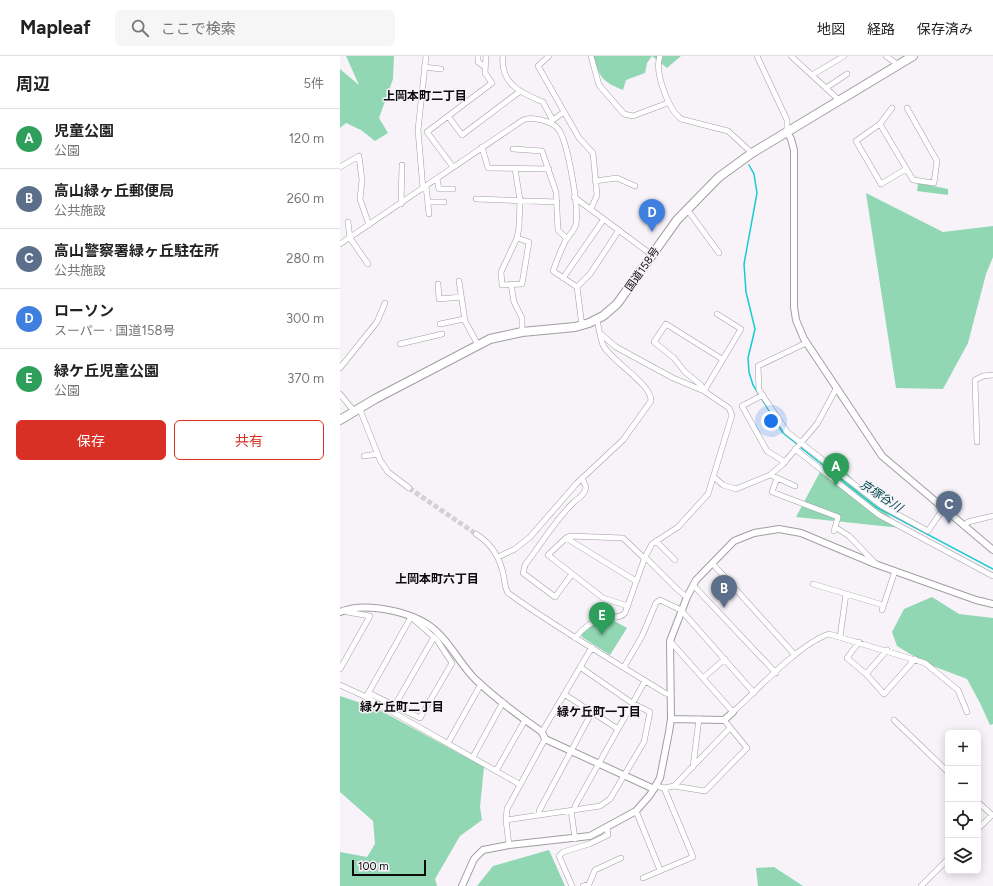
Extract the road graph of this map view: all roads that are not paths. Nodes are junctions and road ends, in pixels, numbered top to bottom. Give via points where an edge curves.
1 (426, 56) edge
2 (478, 56) edge
3 (486, 56) edge
4 (504, 56) edge
5 (549, 56) edge
6 (591, 56) edge
7 (660, 56) edge
8 (757, 56) edge
9 (791, 56) edge
10 (844, 56) edge
11 (886, 56) edge
12 (913, 56) edge
13 (897, 64) junction
14 (424, 67) junction
15 (485, 67) junction
16 (441, 69) dead end
17 (847, 74) dead end
18 (812, 75) junction
19 (826, 88) junction
20 (519, 92) junction
21 (839, 100) junction
22 (665, 104) dead end
23 (892, 108) dead end
24 (907, 108) dead end
25 (564, 112) junction
26 (448, 116) junction
27 (551, 121) junction
28 (880, 124) junction
29 (787, 132) junction
30 (482, 147) junction
31 (513, 149) dead end
32 (752, 153) junction
33 (402, 166) dead end
34 (340, 167) edge
35 (453, 167) junction
36 (515, 169) junction
37 (549, 169) junction
38 (906, 169) junction
39 (437, 179) junction
40 (595, 181) junction
41 (635, 186) dead end
42 (424, 188) junction
43 (452, 189) dead end
44 (574, 197) junction
45 (476, 199) dead end
46 (520, 200) junction
47 (428, 202) junction
48 (444, 202) dead end
49 (557, 202) junction
50 (401, 204) junction
51 (591, 209) junction
52 (687, 209) junction
53 (429, 214) dead end
54 (604, 219) junction
55 (348, 222) dead end
56 (369, 225) junction
57 (619, 230) junction
58 (350, 238) junction
59 (517, 238) junction
60 (567, 239) junction
61 (340, 244) edge
62 (719, 253) dead end
63 (652, 255) junction
64 (368, 264) dead end
65 (563, 278) junction
66 (459, 281) dead end
67 (438, 284) dead end
68 (511, 284) junction
69 (577, 287) junction
70 (461, 297) junction
71 (385, 303) dead end
72 (717, 314) dead end
73 (464, 318) junction
74 (597, 320) junction
75 (582, 326) junction
76 (522, 332) junction
77 (601, 334) junction
78 (806, 343) junction
79 (400, 344) dead end
80 (478, 345) junction
81 (722, 359) junction
82 (340, 368) edge
83 (993, 375) edge
84 (836, 389) junction
85 (704, 391) junction
86 (340, 394) edge
87 (763, 395) junction
88 (356, 409) junction
89 (340, 420) edge
90 (977, 442) dead end
91 (798, 446) junction
92 (377, 454) junction
93 (364, 456) dead end
94 (784, 462) junction
95 (770, 474) junction
96 (714, 477) junction
97 (582, 478) junction
98 (776, 478) junction
99 (795, 486) dead end
100 (409, 488) tunnel mouth
101 (943, 508) junction
102 (993, 516) edge
103 (964, 526) junction
104 (476, 534) tunnel mouth
105 (566, 538) junction
106 (656, 541) junction
107 (993, 550) edge
108 (498, 557) junction
109 (645, 558) junction
110 (675, 560) dead end
111 (712, 563) junction
112 (876, 564) junction
113 (895, 571) junction
114 (572, 574) junction
115 (993, 576) edge
116 (636, 581) junction
117 (813, 584) dead end
118 (693, 585) junction
119 (846, 594) junction
120 (687, 597) junction
121 (993, 604) edge
122 (628, 606) junction
123 (681, 610) junction
124 (342, 611) edge
125 (411, 617) junction
126 (434, 637) junction
127 (840, 637) junction
128 (575, 638) junction
129 (670, 641) junction
130 (859, 642) junction
131 (592, 646) junction
132 (887, 650) junction
133 (795, 655) junction
134 (725, 659) junction
135 (915, 659) junction
136 (580, 667) junction
137 (624, 667) junction
138 (340, 669) edge
139 (776, 673) junction
140 (866, 674) junction
141 (703, 678) junction
142 (645, 681) junction
143 (480, 684) junction
144 (340, 685) edge
145 (754, 693) junction
146 (564, 694) junction
147 (368, 695) junction
148 (671, 695) junction
149 (502, 702) junction
150 (632, 703) junction
151 (394, 705) junction
152 (592, 712) junction
153 (733, 712) junction
154 (967, 712) dead end
155 (671, 719) junction
156 (699, 719) junction
157 (525, 720) junction
158 (724, 720) junction
159 (894, 720) dead end
160 (618, 729) junction
161 (730, 729) junction
162 (542, 732) junction
163 (545, 739) junction
164 (448, 743) junction
165 (571, 751) junction
166 (473, 757) junction
167 (598, 764) junction
168 (693, 767) junction
169 (945, 769) edge
170 (496, 771) junction
171 (624, 776) junction
172 (519, 784) junction
173 (674, 786) junction
174 (655, 788) junction
175 (664, 788) junction
176 (981, 805) edge
177 (573, 810) junction
178 (636, 810) junction
179 (539, 815) junction
180 (506, 820) junction
181 (981, 826) edge
182 (607, 828) junction
183 (575, 839) junction
184 (509, 845) junction
185 (621, 858) dead end
186 (945, 862) edge
187 (660, 870) junction
188 (643, 878) dead end
189 (586, 885) edge
190 (462, 886) edge
191 (572, 886) edge
192 (921, 886) edge

1 - 14 street
2 - 15 street via 478,62
3 - 15 street
4 - 20 street via 503,69
5 - 25 street via 538,66
6 - 22 street via 599,85 624,114 633,116
7 - 32 street via 660,76 676,115 681,119 728,131
8 - 29 street via 787,120
9 - 18 street
10 - 18 street
11 - 13 street
12 - 13 highway, 国道158号
13 - 21 highway, 国道158号
14 - 16 street
14 - 42 street via 418,130
15 - 26 street via 486,75 492,83
17 - 19 street
18 - 19 street
19 - 21 street
20 - 26 street via 462,135
20 - 27 street via 543,102
21 - 29 highway, 国道158号
23 - 28 street
24 - 38 street via 937,161 934,183 913,180
25 - 27 street
25 - 40 street via 579,138 593,153
26 - 35 street via 427,132
27 - 30 street via 526,118
27 - 44 street via 560,131
28 - 38 street
28 - 38 street via 856,141 881,184
29 - 32 highway, 国道158号
29 - 78 street via 794,150 794,307 796,320
30 - 35 street
30 - 36 street via 488,168
31 - 37 street via 542,151
32 - 52 highway, 国道158号 via 719,177
33 - 50 street
34 - 56 street via 358,156 362,180 360,199
35 - 39 street
36 - 37 street
36 - 46 street
37 - 49 street
39 - 42 street
39 - 43 street via 439,189
40 - 41 street via 617,178
40 - 51 street via 597,195
42 - 47 street
42 - 50 street
44 - 51 street
44 - 60 street via 576,226
45 - 46 street
46 - 49 street
46 - 59 street
47 - 48 street
47 - 53 street
49 - 60 street via 558,230
50 - 56 street
51 - 54 street
52 - 62 street
52 - 63 highway, 国道158号
54 - 57 street
54 - 65 street
55 - 58 street
56 - 58 street
57 - 63 street
57 - 69 street via 590,274
58 - 61 street
58 - 64 street
59 - 68 street via 501,272 502,285
59 - 68 street via 529,242 522,284
60 - 65 street via 553,271
63 - 74 highway, 国道158号 via 612,309
65 - 69 street
66 - 70 street
67 - 70 street via 439,299
68 - 76 street via 514,302 522,318
69 - 75 street
70 - 73 street
71 - 82 street via 377,322
72 - 81 street via 741,329
73 - 79 street via 439,323 442,337
73 - 80 street
74 - 75 highway, 国道158号
74 - 77 street
75 - 76 highway, 国道158号
76 - 80 highway, 国道158号 via 497,337
77 - 85 street via 616,348
77 - 97 street via 607,350 648,390 651,401 623,440
78 - 84 street
78 - 87 street via 758,366 759,390
80 - 88 highway, 国道158号
81 - 85 street
81 - 85 street via 666,324 654,342 674,358
83 - 90 street via 975,380
84 - 91 street via 817,424
84 - 101 street via 882,456
85 - 96 street via 729,408 732,415
86 - 88 street
87 - 91 street
87 - 94 street via 742,406 767,451
88 - 89 highway, 国道158号
88 - 92 street
91 - 94 street
91 - 101 street via 882,506 928,530
91 - 115 street via 879,516
92 - 93 street
92 - 100 street via 388,472
94 - 95 street
95 - 96 street via 736,489 724,485
95 - 98 street
96 - 106 street via 711,488 701,504 678,527
97 - 108 street via 530,537 515,549
97 - 114 street via 586,487 585,492 564,514 525,565 523,573 555,597
98 - 99 street
98 - 112 street via 772,492 838,517 835,529 849,536
101 - 103 street
102 - 103 street via 968,522
103 - 107 street
104 - 108 street via 486,541
105 - 109 street via 623,538
105 - 114 street via 548,555
105 - 116 street
106 - 109 street
106 - 110 street
108 - 128 street via 506,591
109 - 116 street
109 - 120 street
111 - 112 street via 734,541 754,533 779,529 801,533
111 - 118 street
111 - 133 street
112 - 113 street
113 - 119 street via 882,608
113 - 121 street
114 - 122 street via 603,598
116 - 122 street
117 - 119 street
118 - 120 street
118 - 139 street
119 - 127 street
120 - 123 street
122 - 128 street via 624,615 602,618
123 - 129 street
123 - 134 street
123 - 137 street via 660,600 656,603 642,636
124 - 125 street via 360,607 388,610
124 - 138 street via 370,616
125 - 126 street
125 - 143 street via 437,631
125 - 147 street
126 - 151 street
126 - 151 street via 452,663 420,718
127 - 130 street
127 - 133 street via 829,634 817,638
128 - 131 street
129 - 141 street
129 - 148 street
130 - 132 street
130 - 140 street via 847,658
131 - 136 street
131 - 137 street
132 - 135 street
132 - 140 street
133 - 139 street
134 - 141 street
134 - 145 street
135 - 140 street via 884,694
135 - 154 street via 926,663 958,690
136 - 146 street
136 - 150 street
137 - 142 street
139 - 145 street
141 - 153 street
142 - 148 street
142 - 150 street
143 - 149 street
143 - 164 street
144 - 147 street
145 - 153 street
146 - 152 street
146 - 162 street
147 - 151 street
147 - 164 street
148 - 155 street
149 - 157 street
149 - 166 street
150 - 160 street
150 - 171 street via 650,712 644,742
152 - 160 street
152 - 165 street
153 - 158 street
155 - 156 street
155 - 174 street via 662,772
156 - 158 street
156 - 168 street
157 - 162 street
157 - 170 street
158 - 161 street
159 - 169 street
160 - 167 street
161 - 168 street
161 - 173 street via 747,748 742,754 705,791
162 - 163 street
163 - 165 street
163 - 172 street
164 - 166 street
165 - 167 street
165 - 179 street
166 - 170 street
167 - 171 street
167 - 177 street
168 - 173 street
170 - 172 street
171 - 174 street
171 - 177 street via 610,799 600,806
172 - 180 street via 507,809
173 - 175 street
174 - 175 street
174 - 178 street
175 - 187 street via 693,857
176 - 181 street via 992,815
177 - 179 street
177 - 183 street
178 - 182 street
178 - 187 street
179 - 180 street
180 - 184 street
182 - 183 street via 590,836
182 - 191 street via 608,835 558,856
183 - 184 street
184 - 190 street via 488,848 478,854
185 - 189 street via 595,870
186 - 192 street
187 - 188 street

